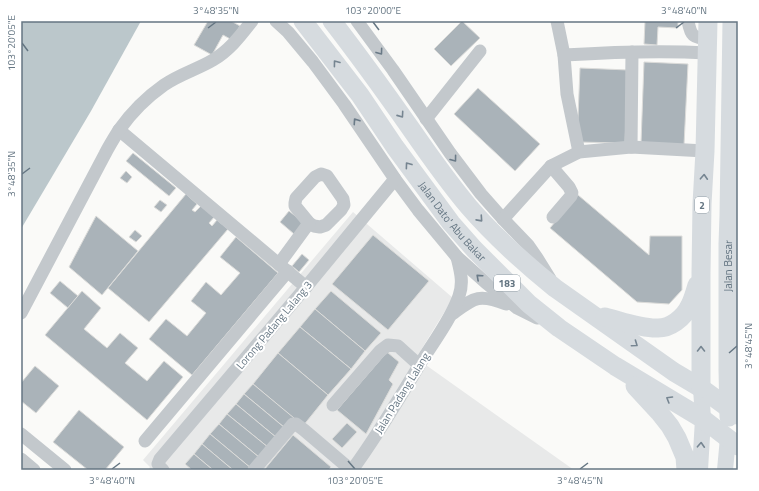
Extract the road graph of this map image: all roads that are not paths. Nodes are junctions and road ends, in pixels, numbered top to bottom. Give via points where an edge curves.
1 (252, 21) edge
2 (276, 21) edge
3 (303, 21) edge
4 (332, 21) edge
5 (357, 21) edge
6 (557, 21) edge
7 (688, 21) edge
8 (734, 33) edge
9 (708, 38) edge
10 (480, 51) dead end
11 (632, 52) junction
12 (564, 55) junction
13 (426, 119) junction
14 (119, 130) junction
15 (632, 147) junction
16 (705, 151) junction
17 (579, 152) junction
18 (551, 166) junction
19 (395, 179) junction
20 (734, 215) edge
21 (552, 217) dead end
22 (503, 220) junction
23 (309, 223) dead end
24 (728, 244) junction
25 (457, 257) junction
26 (284, 268) junction
27 (701, 274) junction
28 (306, 287) junction
29 (555, 288) junction
30 (517, 308) junction
31 (21, 313) edge
32 (594, 314) junction
33 (450, 315) junction
34 (559, 328) junction
35 (419, 366) junction
36 (615, 366) junction
37 (738, 368) edge
38 (701, 388) junction
39 (333, 405) dead end
40 (734, 412) edge
41 (703, 419) junction
42 (21, 434) edge
43 (145, 441) dead end
44 (733, 442) edge
45 (21, 459) edge
46 (34, 470) edge
47 (65, 470) edge
48 (163, 470) edge
49 (254, 470) edge
50 (352, 470) edge
51 (686, 470) edge
52 (700, 470) edge
53 (725, 470) edge

1 - 14 street via 236,42 213,60 178,76 148,98
19 -> 2 street via 313,62
34 -> 3 highway, Jalan Dato' Abu Bakar / 183 via 499,275 451,223 360,94
4 -> 29 highway, Jalan Dato' Abu Bakar / 183 via 468,206 494,234
5 -> 13 street
6 - 12 street
7 - 9 street via 690,32 696,37
8 - 20 highway, Jalan Besar
9 - 11 street via 677,52
9 - 16 highway, 2
10 - 13 street
11 - 12 street
11 - 15 street
12 - 17 street via 567,94
13 -> 22 street
14 - 26 street
14 - 31 street
15 - 16 street
15 - 17 street
27 -> 16 highway, 2
17 - 18 street
18 - 21 street via 572,193
18 - 22 street
19 - 25 street
19 - 28 street, Lorong Padang Lalang 3
20 - 24 highway, Jalan Besar
22 - 29 street via 528,245
23 - 26 street
24 - 37 highway
24 - 40 highway, Jalan Besar via 728,369
30 -> 25 street
25 - 33 street, Jalan Padang Lalang via 462,281 460,295
26 - 28 street
26 - 43 street
27 - 32 highway via 690,306 681,318 669,326 639,326
38 -> 27 highway, 2
28 - 48 street, Lorong Padang Lalang 3 via 160,459 158,464
29 - 32 highway, Jalan Dato' Abu Bakar / 183
30 - 33 street via 493,299 478,298 469,301
30 - 34 street
32 -> 38 highway, Jalan Dato' Abu Bakar / 183 via 674,372
33 - 35 street, Jalan Padang Lalang
34 - 36 highway, Jalan Dato' Abu Bakar / 183
35 - 39 street via 398,346 388,345
35 - 50 street, Jalan Padang Lalang
41 -> 36 highway, Jalan Dato' Abu Bakar / 183
36 - 51 highway via 670,426 685,457
38 - 40 highway, Jalan Dato' Abu Bakar
38 - 41 main road
40 - 44 highway, Jalan Besar
41 - 44 highway, Jalan Dato' Abu Bakar
52 -> 41 main road
42 - 47 street
44 - 53 main road
45 - 46 street
49 - 50 street via 290,427 296,424

